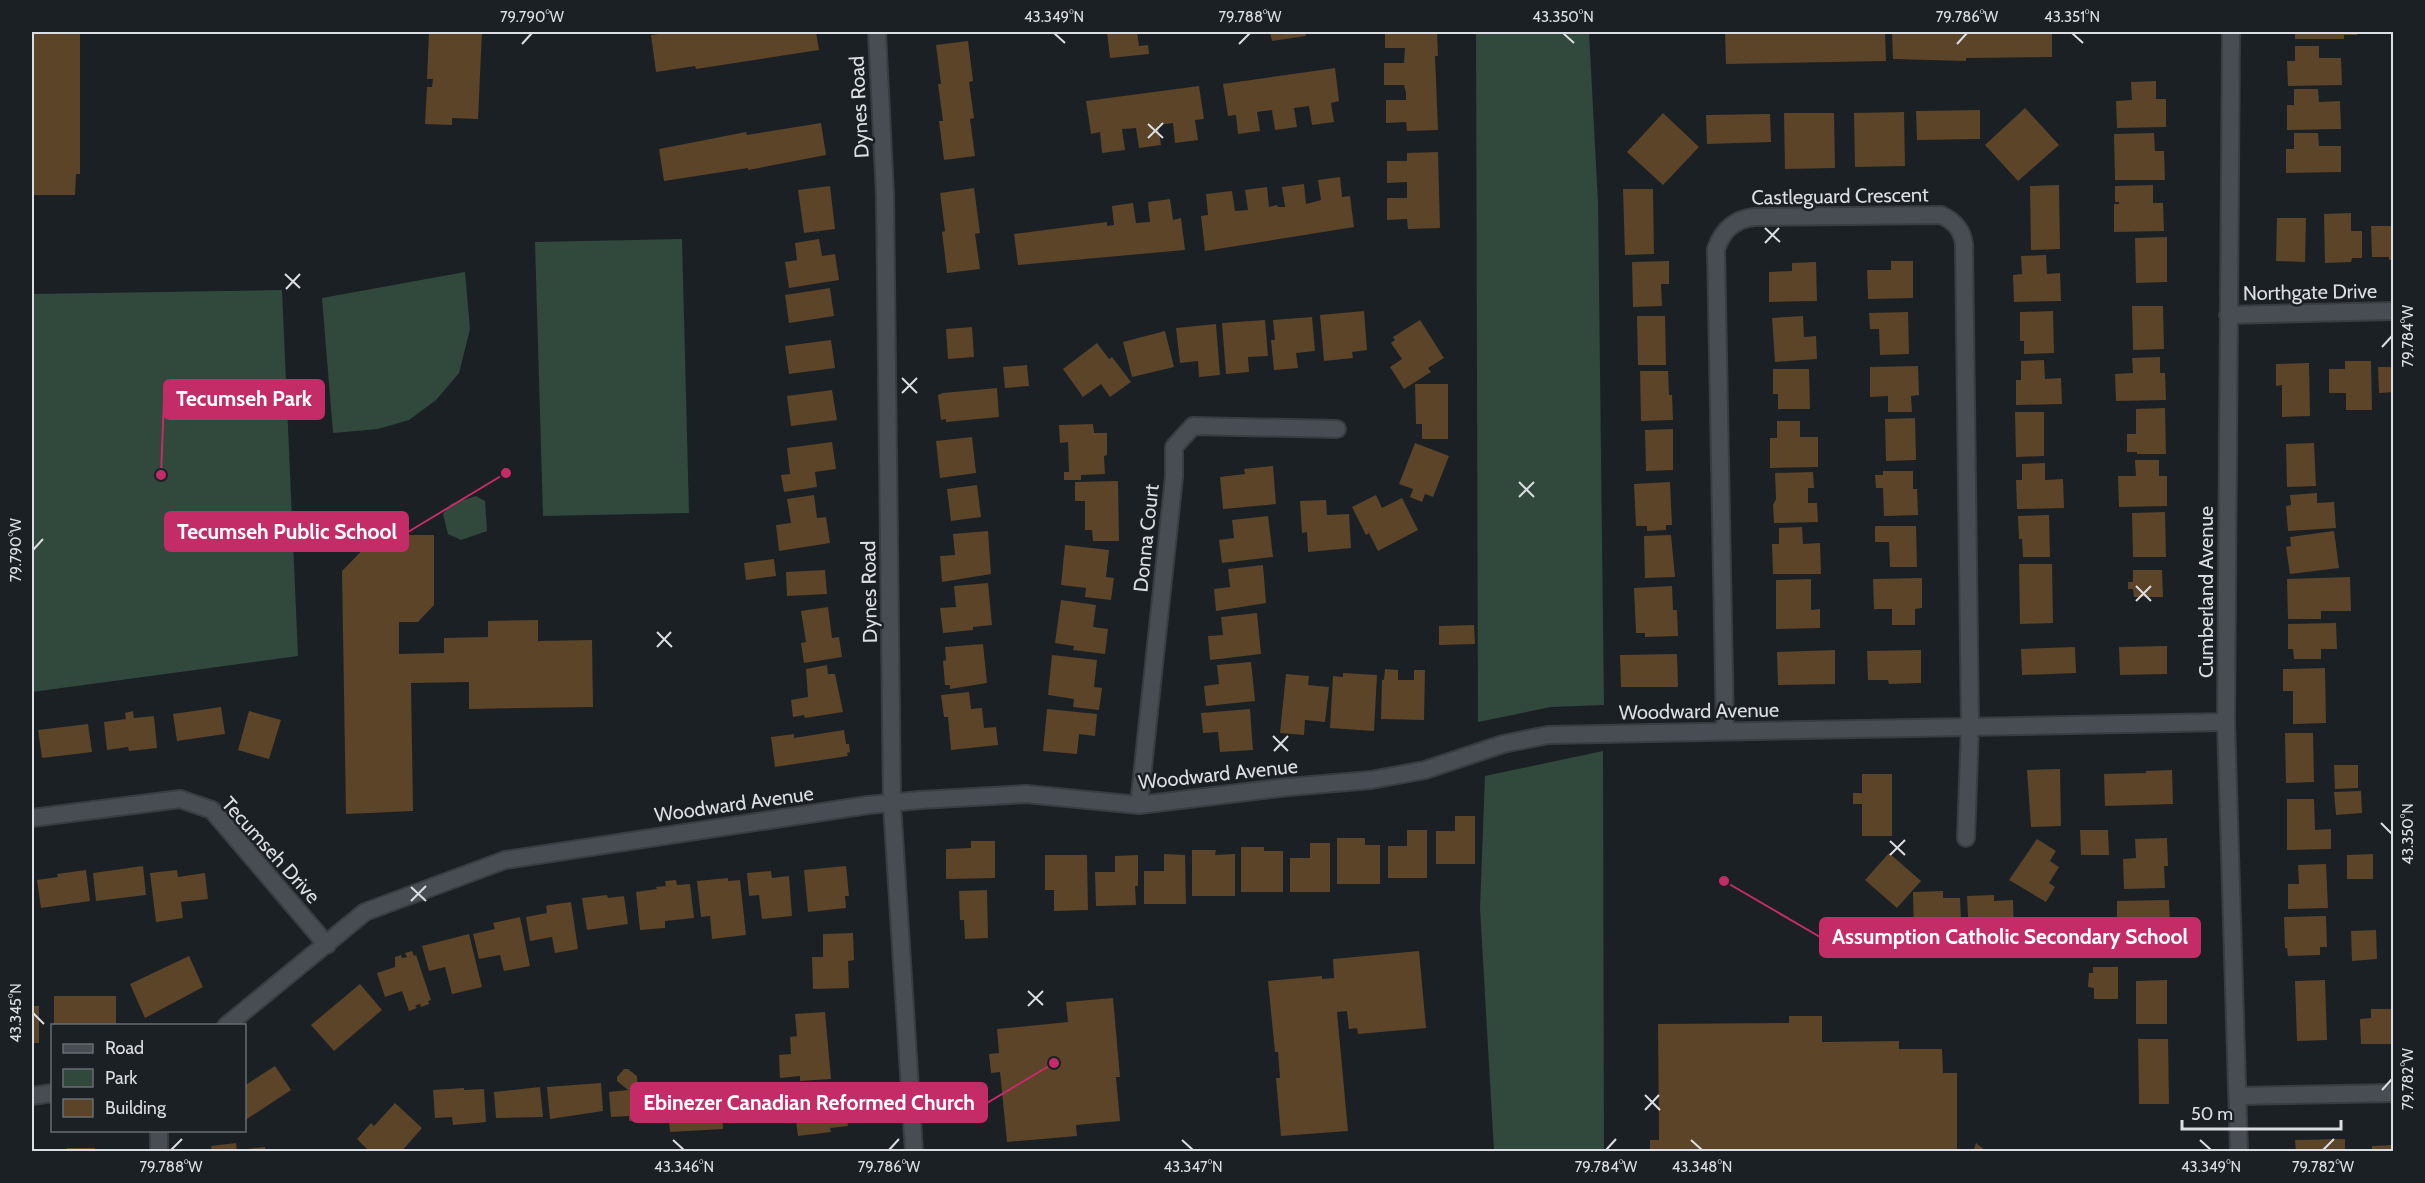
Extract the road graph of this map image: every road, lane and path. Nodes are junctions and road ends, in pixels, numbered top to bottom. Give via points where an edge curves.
1 (877, 32) edge
2 (2231, 32) edge
3 (2394, 311) edge
4 (2228, 315) junction
5 (1337, 429) dead end
6 (2226, 722) junction
7 (1970, 726) junction
8 (1725, 731) junction
9 (892, 804) junction
10 (1138, 805) junction
11 (32, 818) edge
12 (1966, 838) dead end
13 (327, 945) junction
14 (228, 1024) edge
15 (51, 1093) edge
16 (2394, 1093) edge
17 (32, 1096) edge
18 (2238, 1096) junction
19 (159, 1132) edge
20 (159, 1152) edge
21 (914, 1152) edge
22 (2239, 1152) edge

1 - 9 street, Dynes Road via 885,195
2 - 4 street, Cumberland Avenue
3 - 4 street, Northgate Drive
4 - 6 street, Cumberland Avenue
5 - 10 street, Donna Court via 1193,426 1174,447 1174,477
6 - 7 street, Woodward Avenue
6 - 18 street, Cumberland Avenue
7 - 8 street, Woodward Avenue
7 - 8 street, Castleguard Crescent via 1962,234 1951,220 1941,215 1755,217 1731,225 1721,235 1716,249
7 - 12 street, Castleguard Crescent
8 - 10 street, Woodward Avenue via 1548,735 1503,744 1425,770 1371,780
9 - 10 street, Woodward Avenue via 1026,794
9 - 13 street, Woodward Avenue via 505,860 365,912
9 - 21 street, Dynes Road
11 - 13 street, Tecumseh Drive via 180,799 212,810
13 - 14 street, Woodward Avenue
15 - 17 street
16 - 18 street
18 - 22 street, Cumberland Avenue
19 - 20 street

